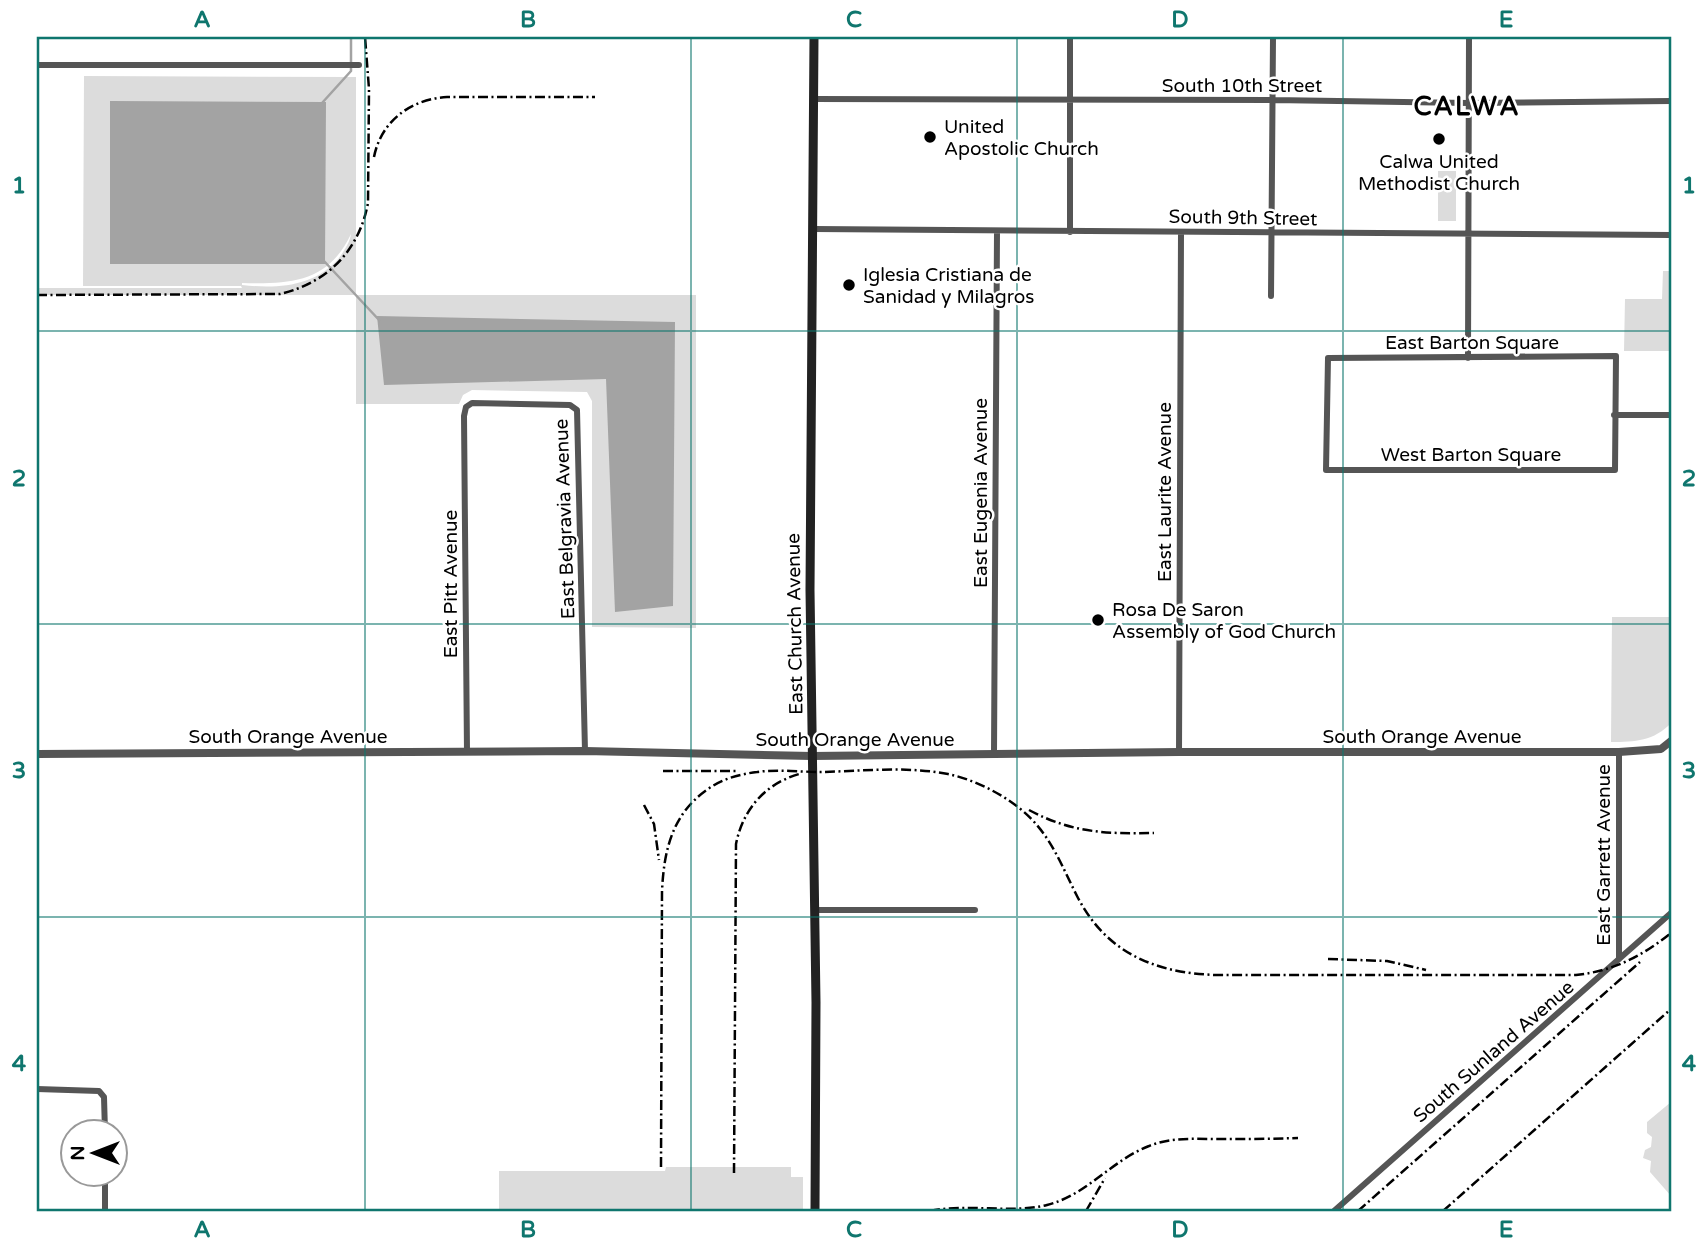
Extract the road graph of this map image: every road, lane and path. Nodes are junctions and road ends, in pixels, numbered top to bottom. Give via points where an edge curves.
1 (814, 37) edge
2 (1070, 37) edge
3 (1273, 37) edge
4 (1469, 37) edge
5 (37, 65) edge
6 (359, 65) dead end
7 (814, 99) junction
8 (1273, 100) junction
9 (1069, 101) junction
10 (1671, 101) edge
11 (1468, 103) junction
12 (814, 229) junction
13 (997, 232) junction
14 (1070, 232) junction
15 (1181, 232) junction
16 (1270, 233) junction
17 (1469, 234) junction
18 (1671, 235) edge
19 (1271, 296) dead end
20 (1468, 358) junction
21 (1615, 415) junction
22 (1671, 415) edge
23 (464, 416) joint
24 (1326, 470) joint
25 (1671, 741) edge
26 (585, 751) junction
27 (467, 752) junction
28 (1179, 752) junction
29 (1619, 752) junction
30 (37, 754) edge
31 (994, 754) junction
32 (813, 756) junction
33 (814, 910) junction
34 (975, 910) dead end
35 (1671, 913) edge
36 (1619, 959) junction
37 (37, 1089) edge
38 (105, 1118) edge
39 (105, 1188) edge
40 (105, 1211) edge
41 (815, 1211) edge
42 (1334, 1211) edge

1 - 7 main road, East Church Avenue
2 - 9 street
3 - 8 street
4 - 11 street
5 - 6 street
7 - 9 street, South 10th Street
7 - 12 main road, East Church Avenue
8 - 9 street, South 10th Street
8 - 11 street, South 10th Street
8 - 16 street
9 - 14 street
10 - 11 street, South 10th Street
11 - 17 street
12 - 13 street, South 9th Street
12 - 32 main road, East Church Avenue
13 - 14 street, South 9th Street
13 - 31 street, East Eugenia Avenue
14 - 15 street, South 9th Street
15 - 16 street, South 9th Street
15 - 28 street, East Laurite Avenue
16 - 17 street, South 9th Street
16 - 19 street
17 - 18 street, South 9th Street
17 - 20 street
20 - 21 street, East Barton Square via 1616,356
20 - 24 street, East Barton Square via 1328,358
21 - 22 street
21 - 24 street, West Barton Square via 1615,470
23 - 26 street, East Belgravia Avenue via 472,403 570,405 577,410
23 - 27 street, East Pitt Avenue
25 - 29 street, South Orange Avenue via 1661,749
26 - 27 street, South Orange Avenue
26 - 32 street, South Orange Avenue
27 - 30 street, South Orange Avenue
28 - 29 street, South Orange Avenue
28 - 31 street, South Orange Avenue
29 - 36 street, East Garrett Avenue
31 - 32 street, South Orange Avenue
32 - 33 main road, East Church Avenue
33 - 34 street
33 - 41 main road, East Church Avenue
35 - 36 street, South Sunland Avenue
36 - 42 street, South Sunland Avenue
37 - 38 street via 99,1091 104,1097
39 - 40 street

